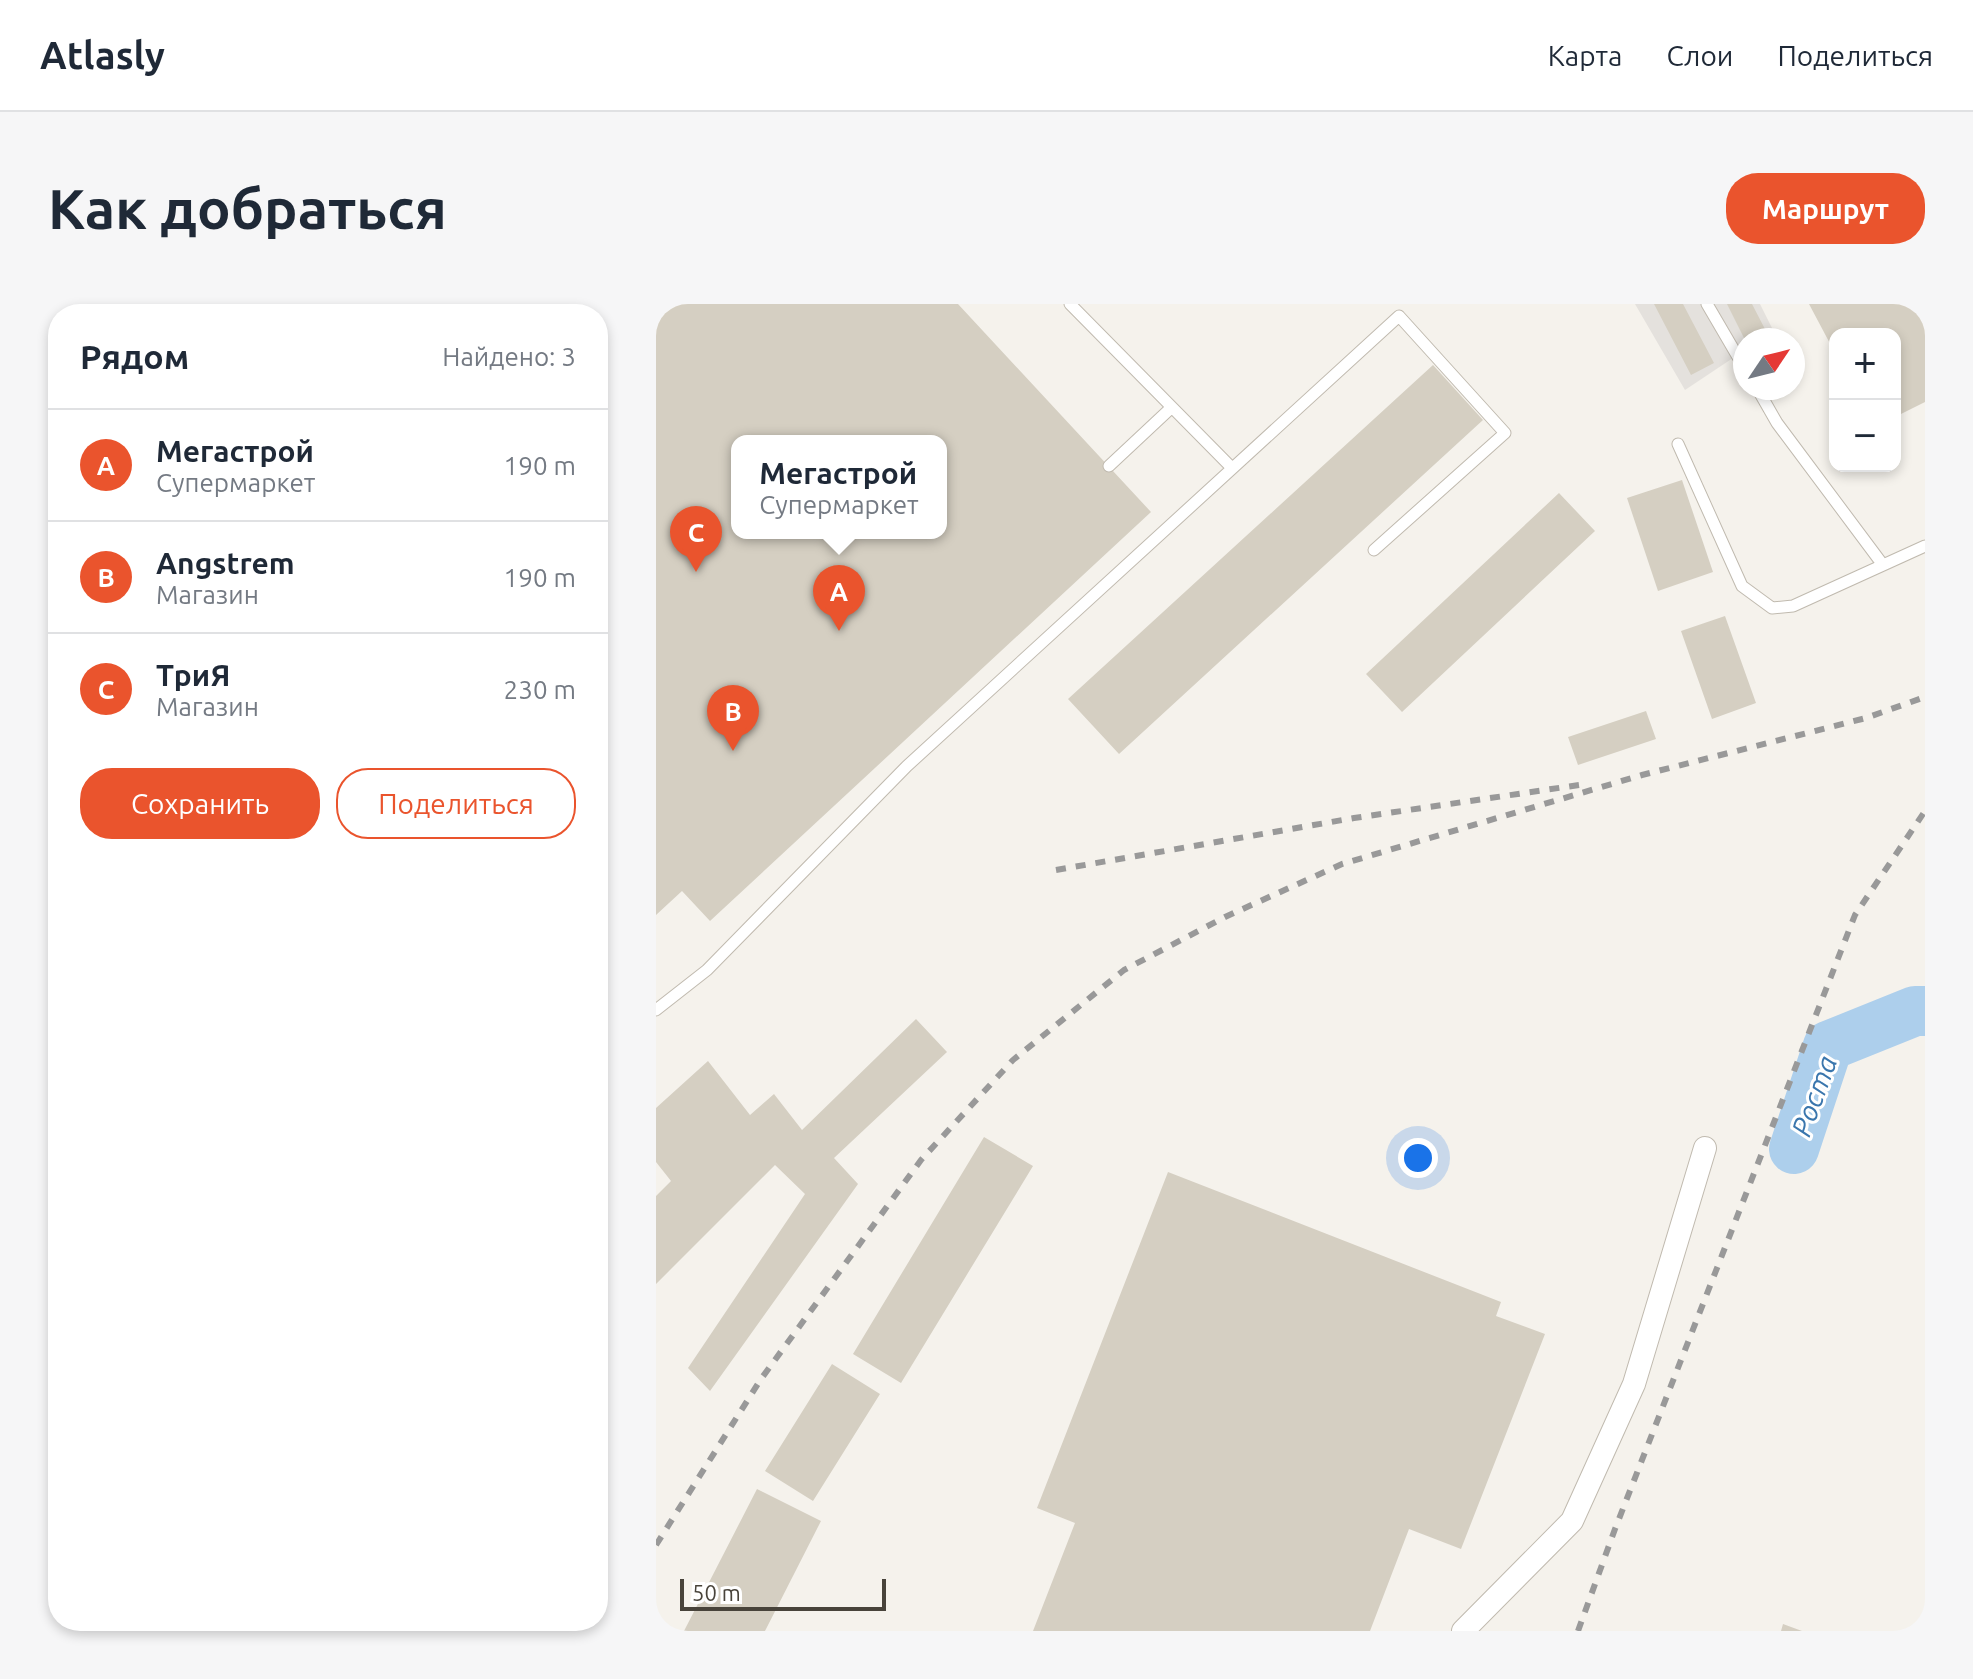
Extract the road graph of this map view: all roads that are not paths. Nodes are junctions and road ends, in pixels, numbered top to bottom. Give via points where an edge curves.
1 (1070, 304) edge
2 (1707, 304) edge
3 (1733, 348) edge
4 (1764, 400) edge
5 (1171, 408) junction
6 (1678, 444) dead end
7 (1109, 466) dead end
8 (1231, 467) junction
9 (1925, 546) edge
10 (1374, 550) dead end
11 (1883, 565) junction
12 (656, 1010) edge
13 (1705, 1148) dead end
14 (1463, 1631) edge

1 - 5 lane
2 - 3 lane
4 - 11 lane
5 - 7 lane
5 - 8 lane
6 - 11 lane via 1742,586 1772,608 1793,606
8 - 10 lane via 1399,316 1505,433
8 - 12 lane via 907,766 707,970
9 - 11 lane
13 - 14 street via 1634,1384 1572,1521

